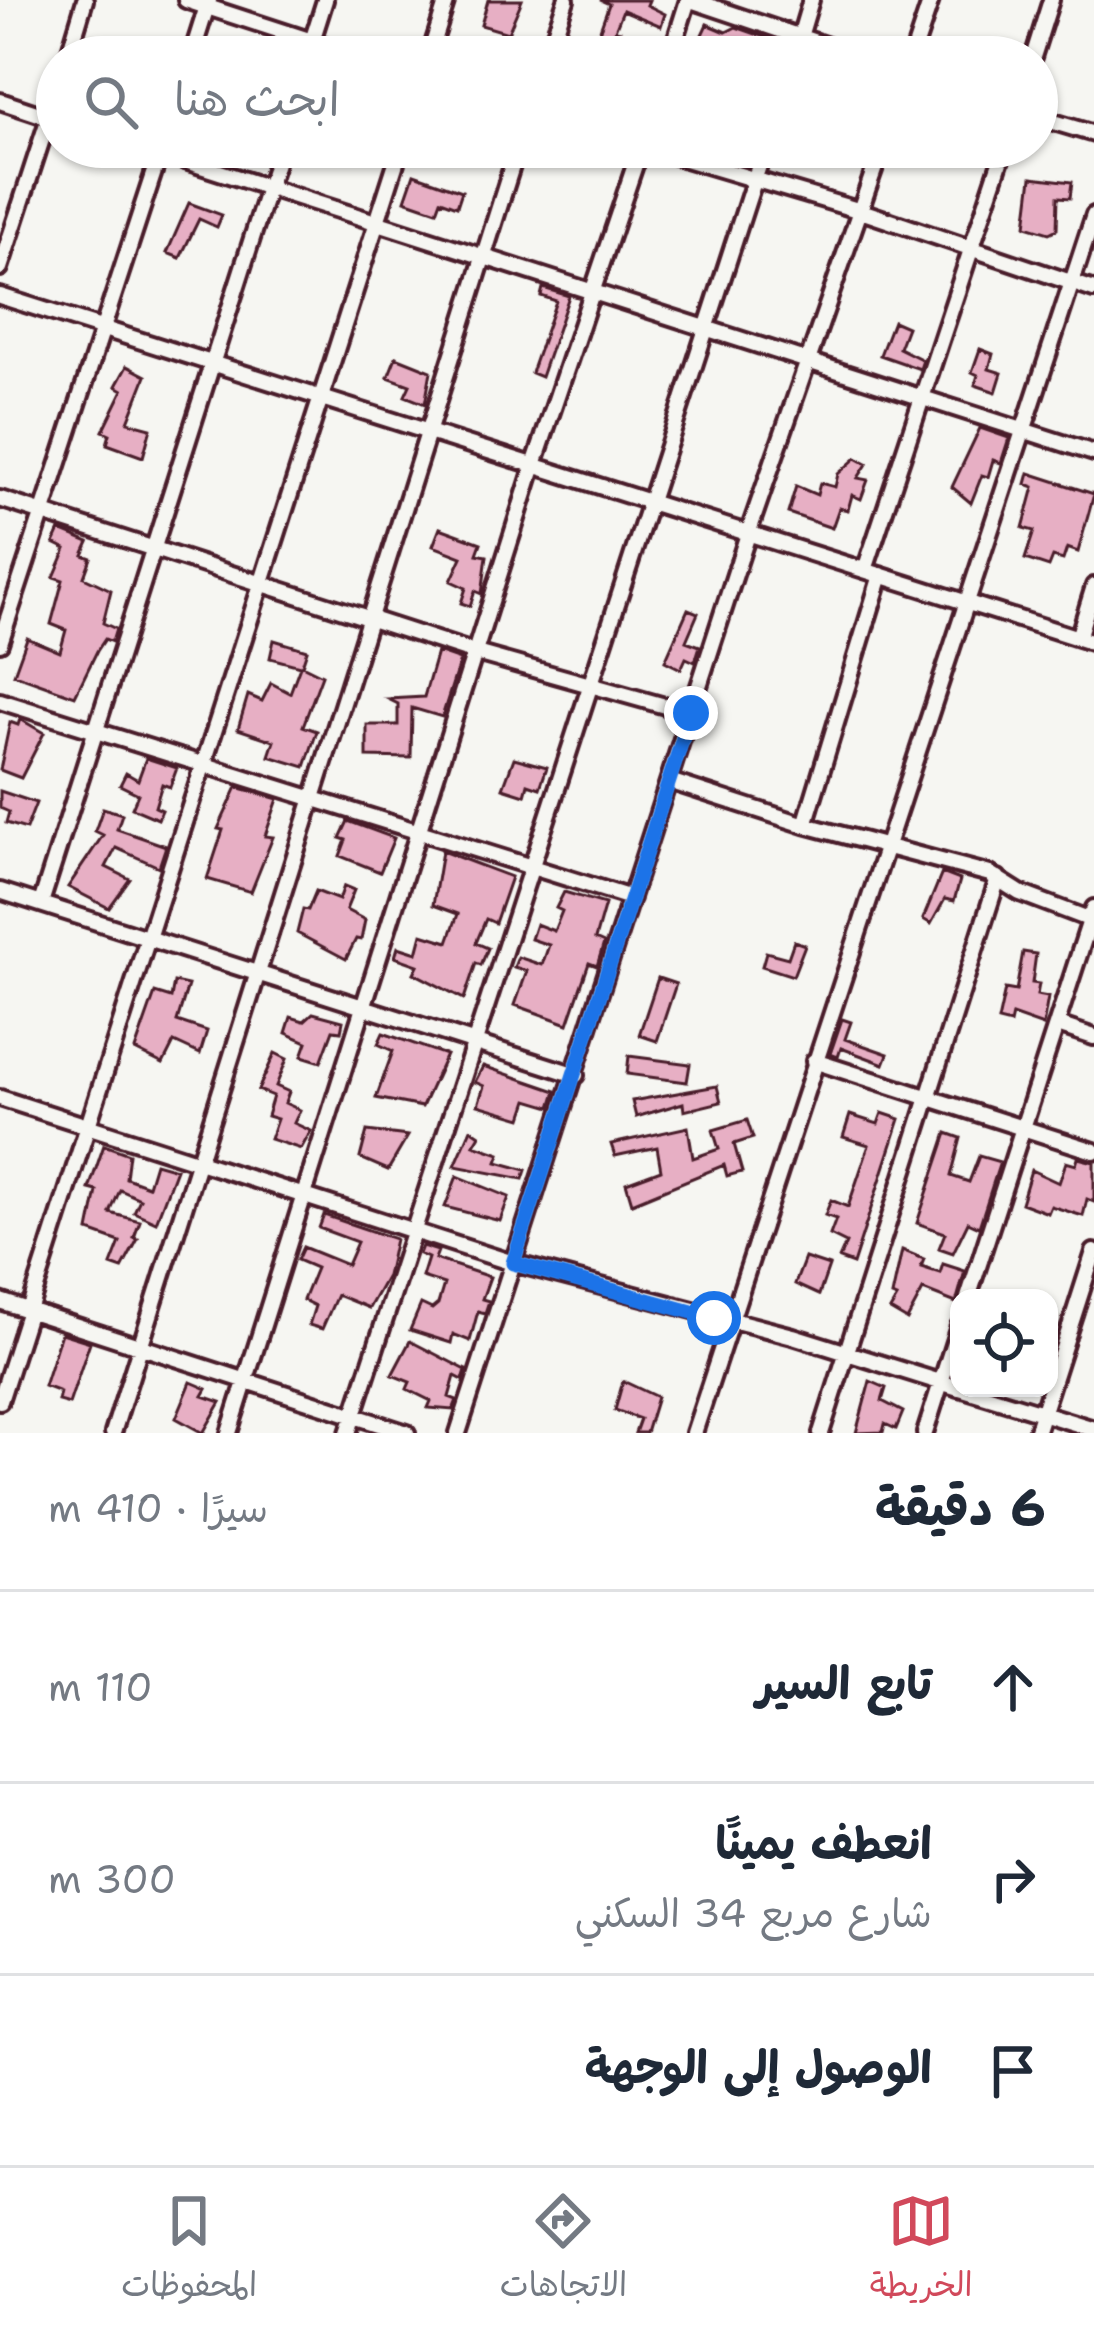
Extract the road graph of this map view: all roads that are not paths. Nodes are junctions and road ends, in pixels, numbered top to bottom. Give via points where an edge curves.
1 (85, 0) edge
2 (186, 0) edge
3 (325, 0) edge
4 (448, 0) edge
5 (566, 0) edge
6 (689, 0) edge
7 (812, 0) edge
8 (931, 0) edge
9 (1051, 0) edge
10 (208, 3) edge
11 (800, 35) joint
12 (74, 36) edge
13 (198, 36) edge
14 (280, 36) edge
15 (313, 36) edge
16 (436, 36) edge
17 (554, 36) edge
18 (677, 36) edge
19 (919, 36) edge
20 (1040, 36) edge
21 (0, 101) edge
22 (36, 113) edge
23 (1058, 123) edge
24 (1094, 134) edge
25 (36, 167) edge
26 (155, 168) edge
27 (215, 168) edge
28 (274, 168) edge
29 (394, 168) edge
30 (511, 168) edge
31 (636, 168) edge
32 (714, 168) edge
33 (759, 168) edge
34 (875, 168) edge
35 (998, 168) edge
36 (755, 180) junction
37 (269, 186) junction
38 (861, 211) junction
39 (1094, 215) edge
40 (377, 223) junction
41 (973, 249) junction
42 (482, 256) junction
43 (0, 268) edge
44 (1072, 283) junction
45 (1094, 290) edge
46 (593, 292) junction
47 (0, 296) edge
48 (104, 327) junction
49 (706, 328) junction
50 (212, 360) junction
51 (813, 360) junction
52 (319, 397) junction
53 (923, 397) junction
54 (1023, 430) junction
55 (426, 433) junction
56 (1094, 453) edge
57 (533, 468) junction
58 (0, 499) edge
59 (647, 502) junction
60 (42, 513) junction
61 (748, 530) junction
62 (151, 549) junction
63 (873, 572) junction
64 (258, 582) junction
65 (1094, 586) edge
66 (964, 603) junction
67 (366, 618) junction
68 (1086, 640) edge
69 (0, 643) edge
70 (476, 653) junction
71 (589, 685) junction
72 (0, 701) edge
73 (691, 713) junction
74 (92, 730) junction
75 (199, 765) junction
76 (669, 781) junction
77 (308, 799) junction
78 (805, 825) junction
79 (419, 834) junction
80 (887, 844) junction
81 (530, 868) junction
82 (998, 878) junction
83 (0, 891) edge
84 (631, 898) junction
85 (41, 903) junction
86 (1093, 916) edge
87 (148, 937) junction
88 (256, 972) junction
89 (363, 1007) junction
90 (1058, 1025) junction
91 (1094, 1036) edge
92 (475, 1045) junction
93 (814, 1061) junction
94 (576, 1075) junction
95 (928, 1097) junction
96 (0, 1098) edge
97 (86, 1124) junction
98 (1024, 1128) junction
99 (1094, 1150) edge
100 (196, 1162) junction
101 (302, 1195) junction
102 (410, 1230) junction
103 (1094, 1252) edge
104 (513, 1263) junction
105 (971, 1289) edge
106 (0, 1301) edge
107 (27, 1310) junction
108 (729, 1322) junction
109 (140, 1348) junction
110 (847, 1353) junction
111 (950, 1353) edge
112 (243, 1382) junction
113 (940, 1382) junction
114 (950, 1385) edge
115 (992, 1397) edge
116 (0, 1401) edge
117 (1043, 1411) junction
118 (350, 1425) edge
119 (1094, 1429) edge
120 (112, 1433) edge
121 (230, 1433) edge
122 (407, 1433) edge
123 (458, 1433) edge
124 (694, 1433) edge
125 (821, 1433) edge
126 (925, 1433) edge
127 (1036, 1433) edge

1 - 12 street
2 - 10 street
3 - 15 street
4 - 16 street
5 - 17 street
6 - 11 street
6 - 18 street
7 - 11 street
8 - 19 street
9 - 20 street
10 - 13 street
10 - 14 street
21 - 22 street
23 - 24 street
25 - 43 street
26 - 48 street
27 - 37 street
28 - 37 street
29 - 40 street
30 - 42 street
31 - 46 street
32 - 36 street
33 - 36 street
34 - 38 street
35 - 41 street
36 - 38 street
36 - 49 street
37 - 40 street
37 - 50 street
38 - 41 street
38 - 51 street
39 - 44 street
40 - 42 street
40 - 52 street
41 - 44 street
41 - 53 street
42 - 46 street
42 - 55 street
44 - 45 street
44 - 54 street
46 - 49 street
46 - 57 street
47 - 48 street
48 - 50 street
48 - 60 street
49 - 51 street
49 - 59 street
50 - 52 street
50 - 62 street
51 - 53 street
51 - 61 street
52 - 55 street
52 - 64 street
53 - 54 street
53 - 63 street
54 - 56 street
54 - 66 street
55 - 57 street
55 - 67 street
57 - 59 street
57 - 70 street
58 - 60 street
59 - 61 street
59 - 71 street
60 - 62 street
60 - 69 street
61 - 63 street
61 - 73 street
62 - 64 street
62 - 74 street
63 - 66 street
63 - 78 street
64 - 67 street
64 - 75 street
65 - 68 street
66 - 68 street
66 - 80 street
67 - 70 street
67 - 77 street
70 - 71 street
70 - 79 street
71 - 73 street
71 - 81 street
72 - 74 street
73 - 76 street
74 - 75 street
74 - 85 street
75 - 77 street
75 - 87 street
76 - 78 street
76 - 84 street
77 - 79 street
77 - 88 street
78 - 80 street
79 - 81 street
79 - 89 street
80 - 82 street
80 - 93 street
81 - 84 street
81 - 92 street
82 - 86 street
82 - 95 street
83 - 85 street
84 - 94 street
85 - 87 street
86 - 90 street
87 - 88 street
87 - 97 street
88 - 89 street
88 - 100 street
89 - 92 street
89 - 101 street
90 - 91 street
90 - 98 street
92 - 94 street
92 - 102 street
93 - 95 street
93 - 108 street
94 - 104 street
95 - 98 street
95 - 110 street
96 - 97 street
97 - 100 street
97 - 107 street
98 - 99 street
98 - 105 street
100 - 101 street
100 - 109 street
101 - 102 street
101 - 112 street
102 - 104 street
102 - 118 street
103 - 117 street
104 - 108 street
104 - 123 street
106 - 107 street
107 - 109 street
107 - 116 street
108 - 110 street
108 - 124 street
109 - 112 street
109 - 120 street
110 - 113 street
110 - 125 street
111 - 113 street
112 - 118 street
112 - 121 street
113 - 114 street
113 - 126 street
115 - 117 street
117 - 119 street
117 - 127 street
118 - 122 street

